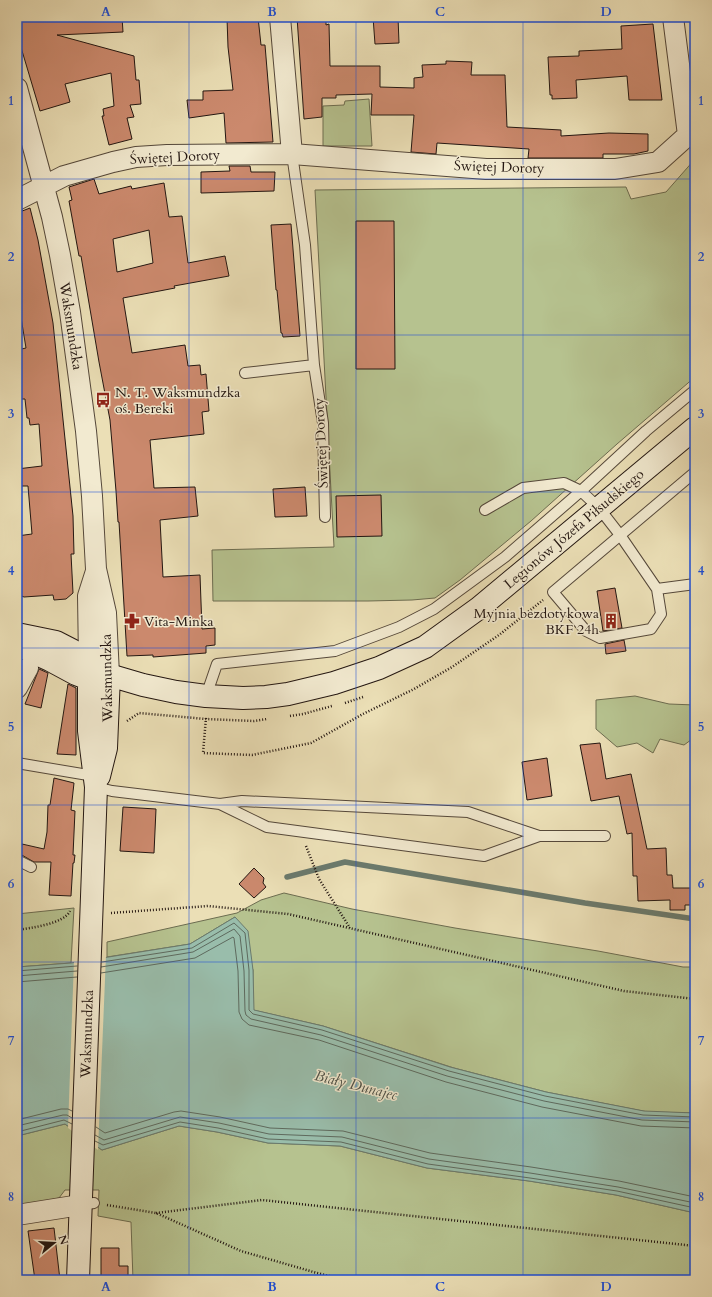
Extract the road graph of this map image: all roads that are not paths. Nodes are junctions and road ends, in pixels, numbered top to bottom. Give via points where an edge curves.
1 (280, 17) edge
2 (673, 17) edge
3 (17, 88) edge
4 (692, 135) edge
5 (292, 154) junction
6 (44, 186) junction
7 (17, 200) edge
8 (314, 365) junction
9 (244, 373) dead end
10 (695, 390) edge
11 (695, 428) edge
12 (695, 472) edge
13 (581, 491) junction
14 (598, 508) junction
15 (485, 510) dead end
16 (325, 517) dead end
17 (620, 535) junction
18 (96, 569) junction
19 (695, 584) edge
20 (657, 589) junction
21 (17, 634) edge
22 (17, 645) edge
23 (28, 668) dead end
24 (96, 671) junction
25 (17, 688) edge
26 (206, 696) junction
27 (17, 763) edge
28 (95, 782) junction
29 (220, 804) junction
30 (539, 836) junction
31 (605, 836) dead end
32 (17, 860) edge
33 (31, 867) dead end
34 (87, 1204) junction
35 (17, 1215) edge
36 (78, 1280) edge

1 - 5 street
2 - 4 street
3 - 6 street, Waksmundzka
4 - 5 street, Świętej Doroty via 658,162 615,169 486,169
5 - 6 street, Świętej Doroty via 136,157 64,176
5 - 8 lane, Świętej Doroty via 305,244
6 - 7 street, Świętej Doroty
6 - 18 street, Waksmundzka via 60,255 83,402
8 - 9 lane
8 - 16 lane, Świętej Doroty via 323,423
10 - 13 lane
11 - 14 street, Legionów Józefa Piłsudskiego
12 - 17 lane
13 - 14 lane
13 - 15 lane via 564,483 522,488
13 - 26 lane via 504,557 434,609 399,627 335,651 217,664
14 - 17 lane
14 - 26 street, Legionów Józefa Piłsudskiego via 479,608 426,647 334,684 266,697
17 - 20 lane
17 - 20 lane via 553,592 586,631 600,638 651,629 661,614
18 - 24 street, Waksmundzka via 88,596
18 - 24 street, Waksmundzka via 106,613
19 - 20 lane
21 - 24 street via 56,642
22 - 24 street via 76,674
23 - 25 street
24 - 26 street, Legionów Józefa Piłsudskiego via 143,685
24 - 28 street, Waksmundzka via 89,731
27 - 28 lane
28 - 29 lane via 112,790
28 - 34 street, Waksmundzka via 82,1166
29 - 30 lane via 242,801 468,812
29 - 30 lane via 267,827 484,856
30 - 31 lane
32 - 33 lane
34 - 35 street
34 - 36 street, Waksmundzka

